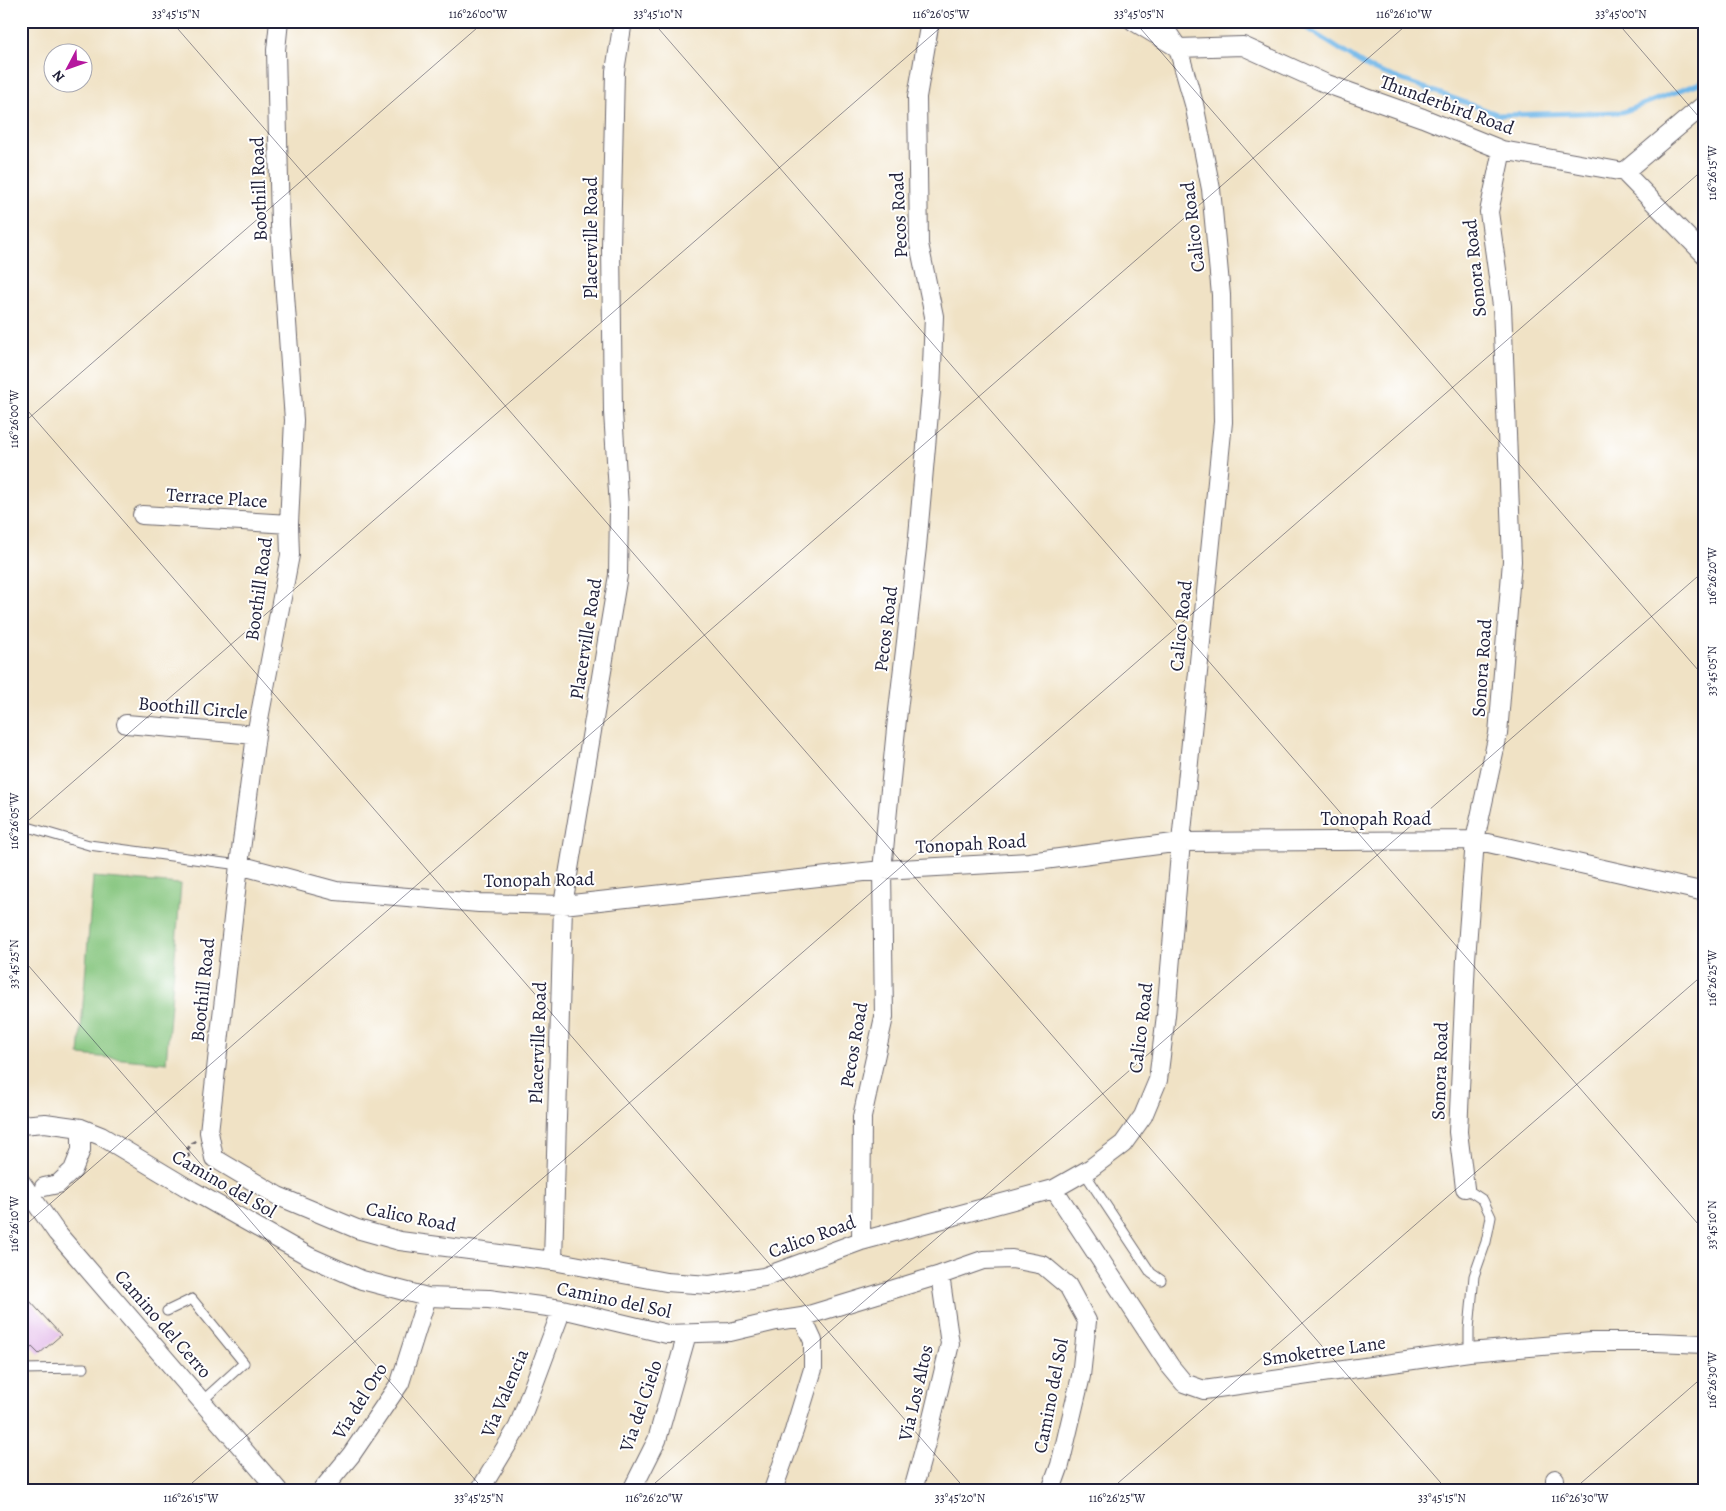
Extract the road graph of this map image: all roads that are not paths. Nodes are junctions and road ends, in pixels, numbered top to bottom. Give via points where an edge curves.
1 (279, 21) edge
2 (623, 21) edge
3 (930, 21) edge
4 (1133, 21) edge
5 (1160, 21) edge
6 (1178, 48) junction
7 (1705, 104) edge
8 (1502, 150) junction
9 (1624, 172) junction
10 (1705, 255) edge
11 (142, 515) dead end
12 (290, 524) junction
13 (126, 724) dead end
14 (256, 735) junction
15 (21, 826) edge
16 (1476, 840) junction
17 (1180, 842) junction
18 (239, 865) junction
19 (882, 870) junction
20 (1705, 892) edge
21 (563, 905) junction
22 (21, 1125) edge
23 (81, 1128) junction
24 (214, 1158) joint
25 (1084, 1172) junction
26 (21, 1174) edge
27 (21, 1182) edge
28 (1465, 1188) joint
29 (1054, 1189) junction
30 (42, 1196) junction
31 (861, 1241) junction
32 (552, 1262) junction
33 (940, 1275) junction
34 (1161, 1280) dead end
35 (427, 1297) junction
36 (562, 1309) junction
37 (167, 1311) dead end
38 (802, 1317) junction
39 (687, 1334) junction
40 (1705, 1344) edge
41 (1469, 1352) junction
42 (84, 1368) dead end
43 (21, 1369) edge
44 (202, 1401) junction
45 (278, 1490) edge
46 (322, 1490) edge
47 (480, 1490) edge
48 (632, 1490) edge
49 (773, 1490) edge
50 (913, 1490) edge
51 (1051, 1490) edge

1 - 12 street, Boothill Road via 276,50 280,225 294,420
2 - 21 street, Placerville Road via 615,71 611,247 613,412 620,508 618,575
3 - 19 street, Pecos Road via 917,97 919,244 934,316 931,391 918,547
4 - 6 street
5 - 6 street
6 - 8 street, Thunderbird Road via 1243,46 1327,84
6 - 17 street, Calico Road via 1194,104 1211,189 1221,295 1223,422
7 - 9 street
8 - 9 street, Thunderbird Road
8 - 16 street, Sonora Road via 1489,212 1502,306 1512,561 1498,734
9 - 10 street
11 - 12 street, Terrace Place
12 - 14 street, Boothill Road via 290,555
13 - 14 street, Boothill Circle
14 - 18 street, Boothill Road
15 - 18 lane via 89,845
16 - 17 street, Tonopah Road
16 - 20 street, Tonopah Road
16 - 28 street, Sonora Road via 1466,959 1458,1132
17 - 19 street, Tonopah Road via 1029,862
17 - 25 street, Calico Road via 1158,1080 1143,1116 1123,1144
18 - 21 street, Tonopah Road via 336,891 479,903
18 - 24 street, Boothill Road via 209,1136
19 - 21 street, Tonopah Road
19 - 31 street, Pecos Road via 884,1017 862,1117
21 - 32 street, Placerville Road
22 - 23 street, Camino del Sol via 44,1123
23 - 30 street via 82,1150 73,1170
23 - 35 street, Camino del Sol via 101,1136 310,1257 362,1280
24 - 32 street, Calico Road via 278,1196 357,1229 400,1241
25 - 29 street, Calico Road
25 - 34 lane via 1151,1273
26 - 30 street
27 - 30 street
28 - 41 lane via 1483,1200 1491,1217 1474,1276
29 - 31 street, Calico Road
29 - 41 street, Smoketree Lane via 1184,1383 1204,1390
30 - 44 street, Camino del Cerro via 48,1220 57,1234
31 - 32 street, Calico Road via 764,1277 710,1285 666,1282
33 - 38 street, Camino del Sol
33 - 50 street, Via Los Altos via 950,1344
33 - 51 street, Camino del Sol via 983,1260 1012,1259 1044,1265 1068,1286 1087,1321 1081,1376
35 - 36 street, Camino del Sol via 489,1299
35 - 46 street, Via del Oro via 400,1383 351,1455
36 - 39 street, Camino del Sol via 667,1334
36 - 47 street, Via Valencia via 518,1427
37 - 44 lane via 192,1299 244,1363
38 - 39 street, Camino del Sol via 730,1332
38 - 49 street via 813,1341 813,1369
39 - 48 street, Via del Cielo via 657,1440
40 - 41 street, Smoketree Lane via 1592,1342
42 - 43 lane
44 - 45 street, Camino del Cerro

